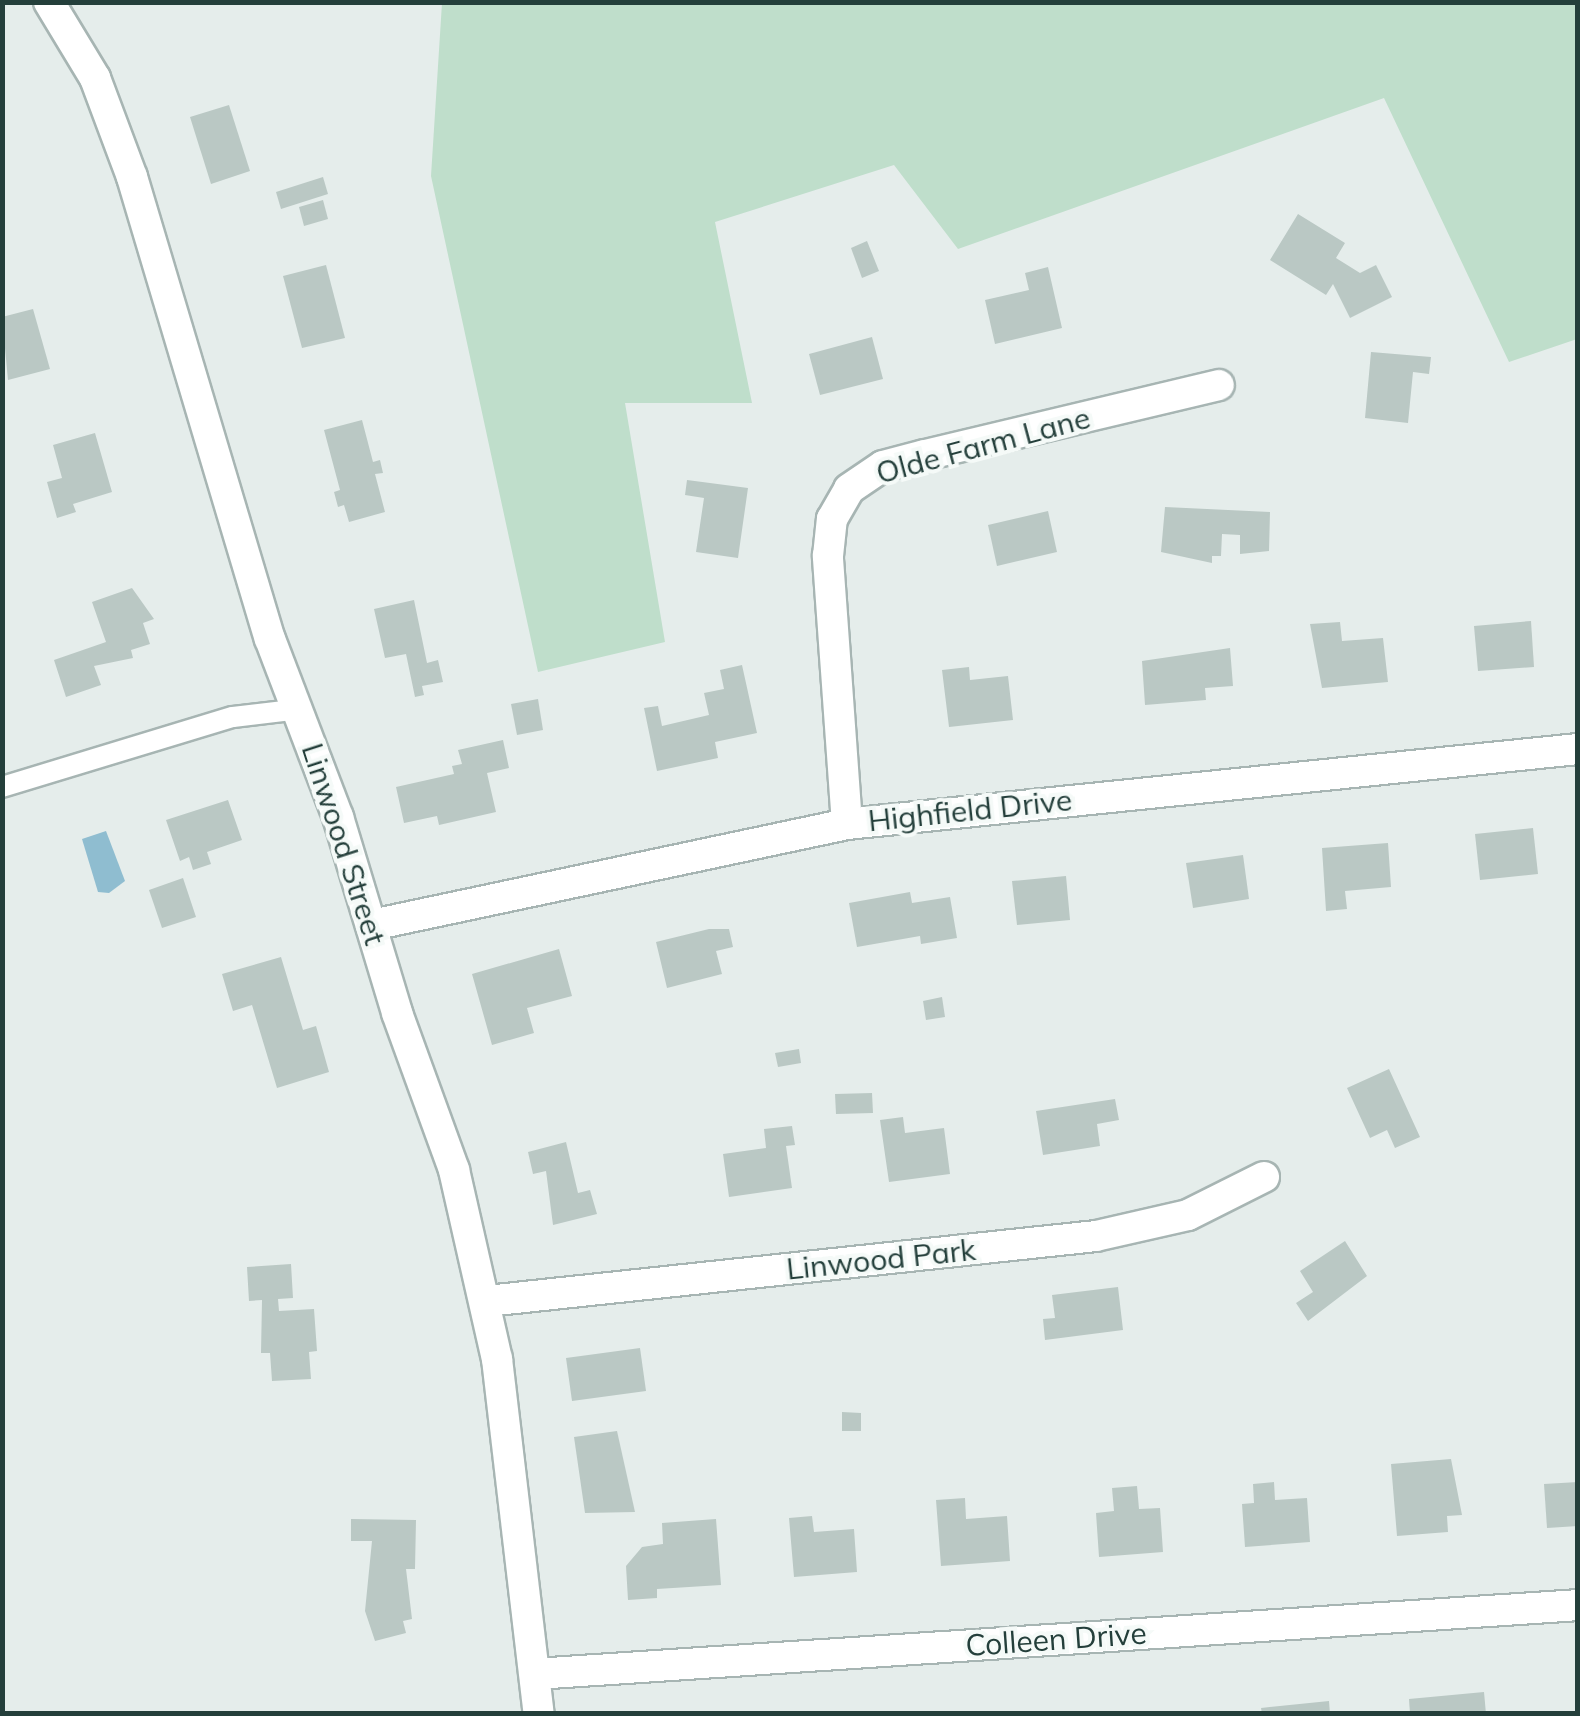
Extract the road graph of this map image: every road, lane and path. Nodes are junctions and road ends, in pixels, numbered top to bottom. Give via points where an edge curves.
1 (49, 2) edge
2 (1219, 385) dead end
3 (300, 709) junction
4 (1578, 749) edge
5 (2, 787) edge
6 (848, 824) junction
7 (372, 925) junction
8 (1264, 1177) dead end
9 (487, 1302) junction
10 (1578, 1604) edge
11 (535, 1674) junction
12 (539, 1714) edge

1 - 3 street, Linwood Street via 95,78 132,178 249,574
2 - 6 street, Olde Farm Lane via 911,458 849,489 832,519 828,556
3 - 5 lane via 233,717
3 - 7 street, Linwood Street
4 - 6 street, Highfield Drive
6 - 7 street, Highfield Drive
7 - 9 street, Linwood Street via 454,1170
8 - 9 street, Linwood Park via 1188,1214 1096,1236
9 - 11 street, Linwood Street
10 - 11 street, Colleen Drive
11 - 12 street, Linwood Street

